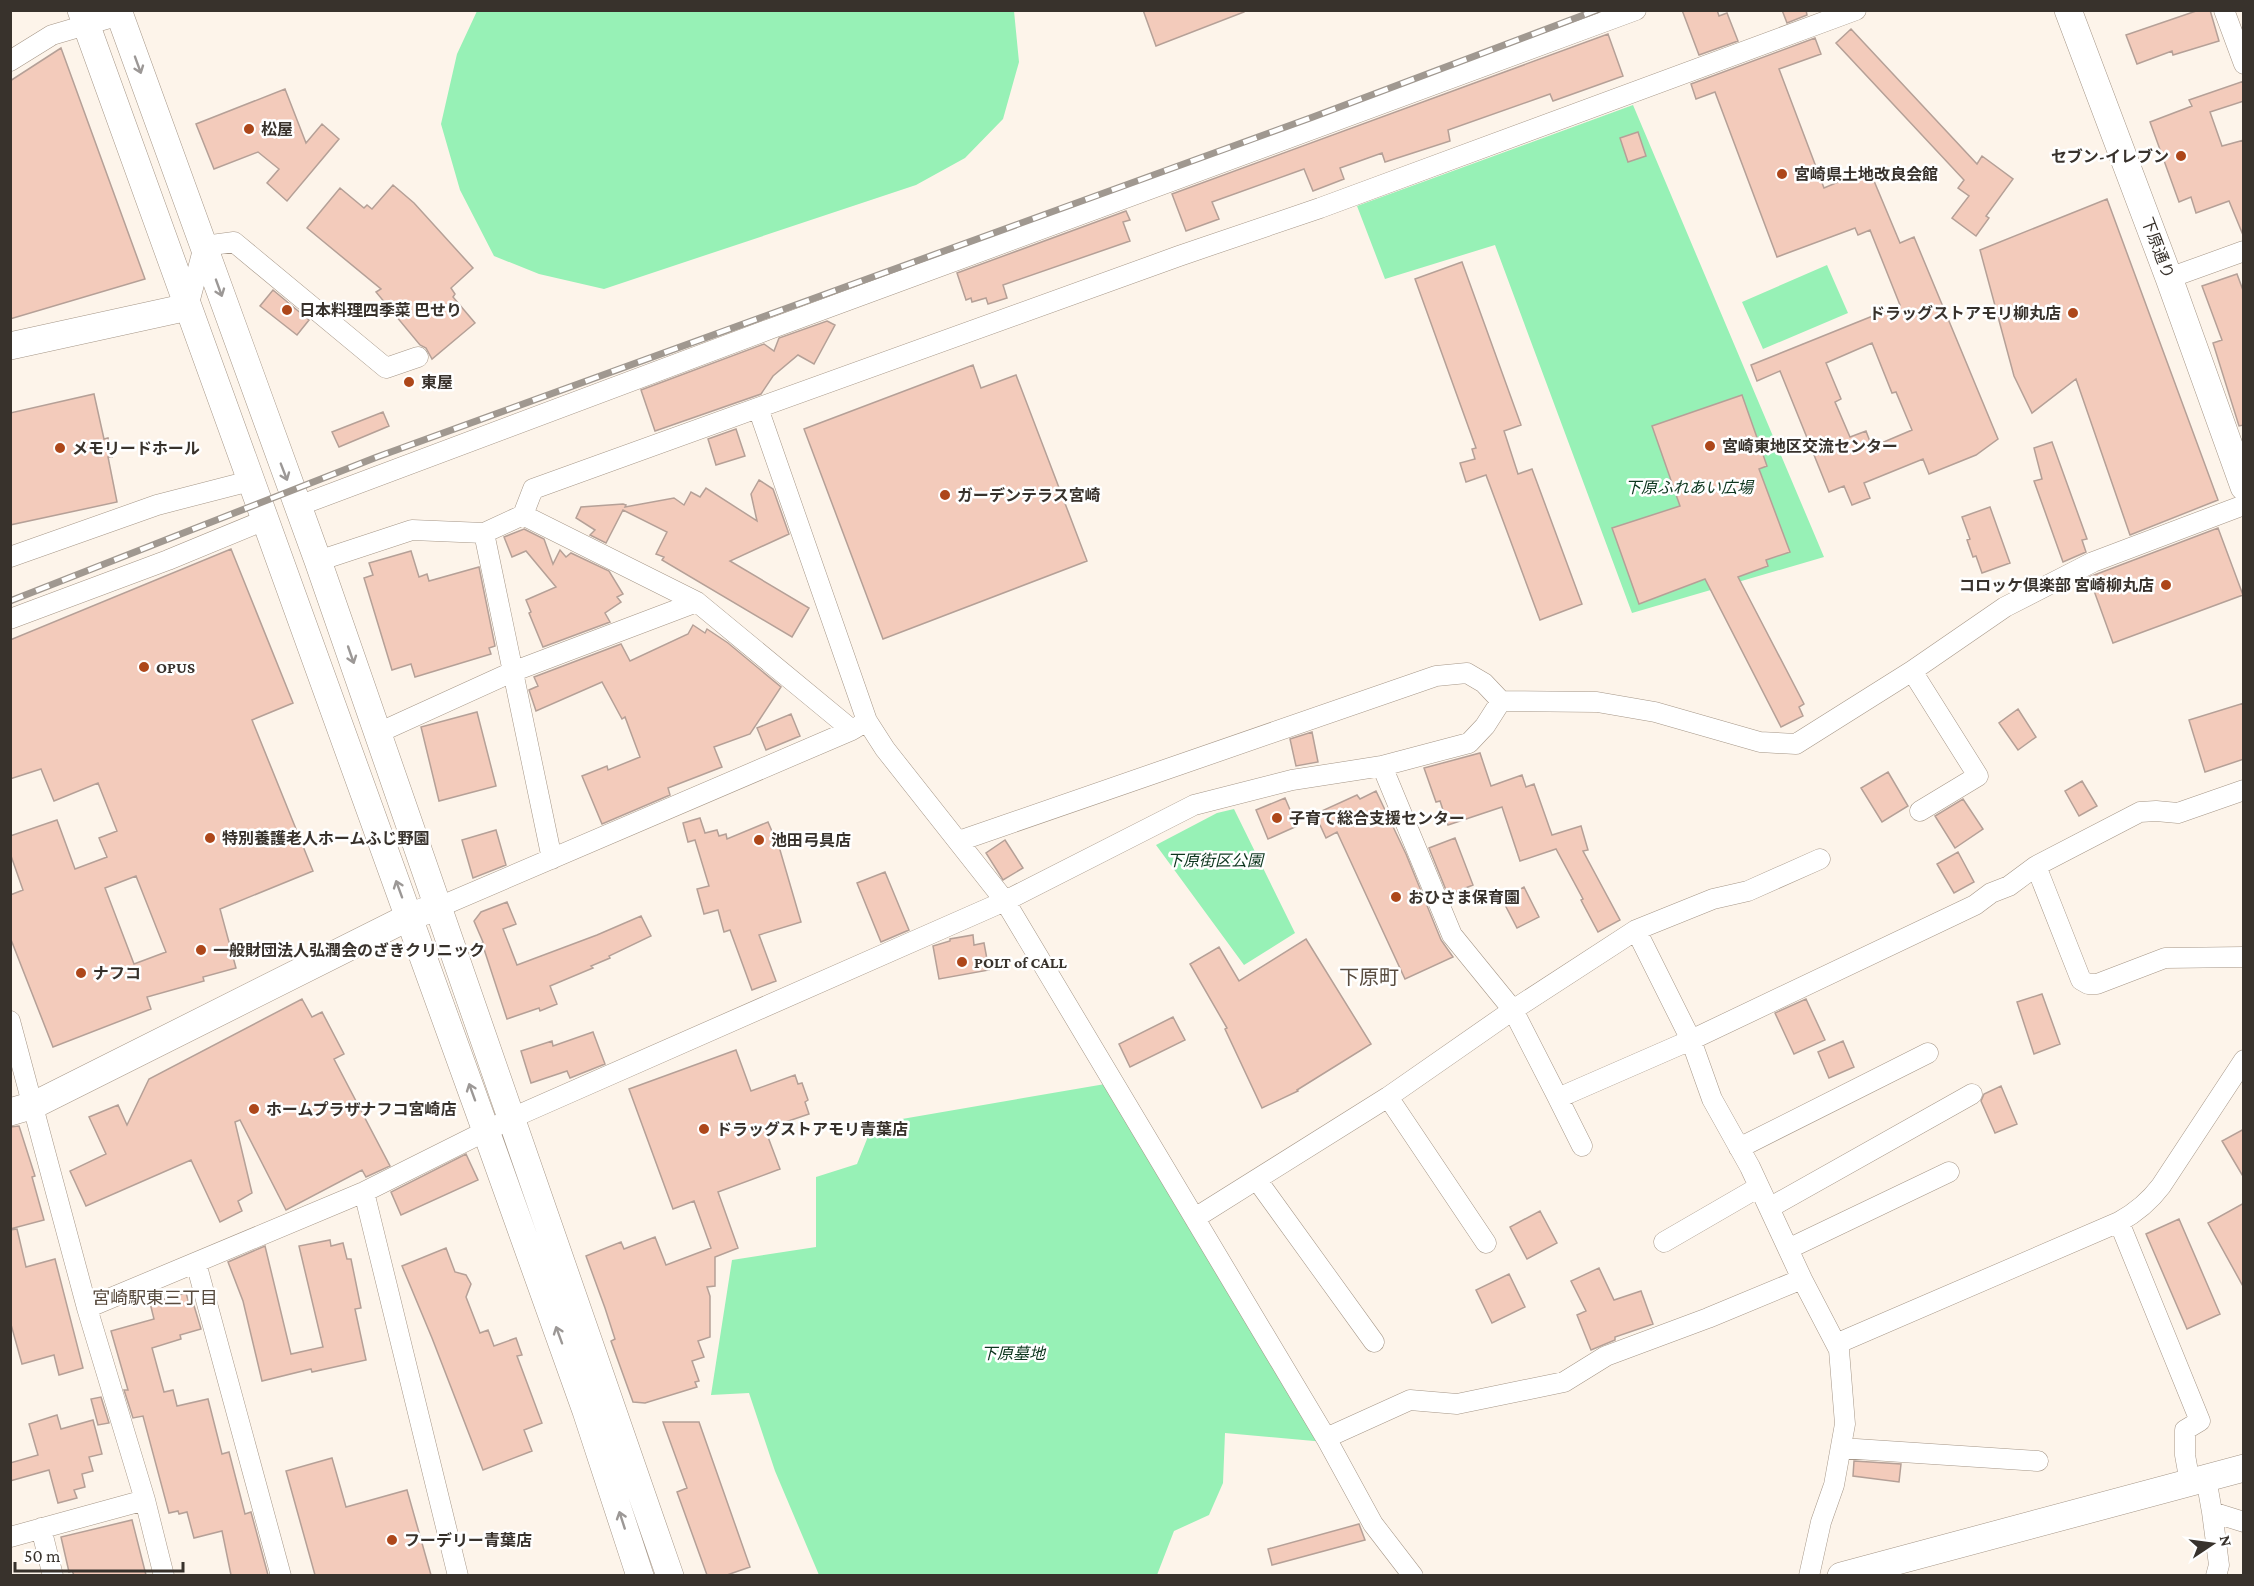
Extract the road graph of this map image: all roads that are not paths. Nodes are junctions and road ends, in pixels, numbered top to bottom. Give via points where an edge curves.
1 (1636, 10) edge
2 (1856, 10) edge
3 (2068, 10) edge
4 (2224, 10) edge
5 (123, 12) edge
6 (84, 18) edge
7 (10, 61) edge
8 (2244, 64) edge
9 (204, 246) junction
10 (2244, 251) edge
11 (2169, 278) junction
12 (188, 308) junction
13 (10, 346) edge
14 (418, 357) dead end
15 (758, 408) junction
16 (250, 481) junction
17 (2244, 487) edge
18 (2244, 504) edge
19 (298, 506) junction
20 (523, 514) junction
21 (265, 520) junction
22 (484, 533) junction
23 (10, 557) edge
24 (318, 561) junction
25 (697, 602) junction
26 (10, 619) edge
27 (1912, 671) junction
28 (512, 672) junction
29 (1501, 701) junction
30 (859, 725) junction
31 (378, 733) junction
32 (1382, 766) junction
33 (2244, 789) edge
34 (1920, 811) dead end
35 (959, 841) junction
36 (1820, 859) dead end
37 (552, 860) junction
38 (2036, 866) junction
39 (1005, 901) junction
40 (439, 907) junction
41 (409, 917) junction
42 (1636, 930) junction
43 (2244, 957) edge
44 (1513, 1010) junction
45 (10, 1021) edge
46 (1691, 1040) junction
47 (1929, 1053) dead end
48 (2244, 1060) edge
49 (1972, 1094) dead end
50 (1388, 1097) junction
51 (1558, 1098) junction
52 (22, 1109) edge
53 (512, 1118) junction
54 (486, 1131) junction
55 (1582, 1146) dead end
56 (1739, 1148) junction
57 (1949, 1172) dead end
58 (1257, 1180) junction
59 (1759, 1187) junction
60 (364, 1191) junction
61 (1769, 1208) junction
62 (1195, 1218) junction
63 (2119, 1222) junction
64 (1664, 1242) dead end
65 (1486, 1244) dead end
66 (1788, 1249) junction
67 (195, 1263) junction
68 (1802, 1279) junction
69 (87, 1308) junction
70 (1374, 1342) dead end
71 (1836, 1344) junction
72 (1326, 1438) junction
73 (1841, 1448) junction
74 (2038, 1461) dead end
75 (2244, 1468) edge
76 (2198, 1480) junction
77 (145, 1500) junction
78 (2212, 1512) junction
79 (2244, 1522) edge
80 (41, 1528) junction
81 (10, 1537) edge
82 (53, 1575) edge
83 (164, 1575) edge
84 (281, 1575) edge
85 (459, 1575) edge
86 (640, 1575) edge
87 (670, 1575) edge
88 (1413, 1575) edge
89 (1809, 1575) edge
90 (1841, 1575) edge
91 (2216, 1575) edge

1 - 19 street
2 - 15 street via 1331,204
3 - 11 street, 下原通り
4 - 8 street
5 - 6 street
5 -> 9 street
6 - 7 street
6 - 12 street
9 - 12 street
9 - 14 street via 234,242 386,368
9 -> 19 street
10 - 11 street
11 - 17 street, 下原通り
12 - 13 street
12 - 16 street
15 - 20 street via 533,489
15 - 30 street
16 - 21 street
16 - 23 street via 157,505
18 - 27 street via 2093,562 2005,607
19 - 24 street
20 - 22 street
20 - 25 street
21 - 26 street
41 -> 21 street
22 - 24 street via 412,530
22 - 28 street
24 -> 31 street
25 - 28 street
25 - 30 street
27 - 29 street via 1796,744 1760,742 1656,712 1598,702
27 - 34 street via 1977,776
28 - 31 street
28 - 37 street
29 - 32 street via 1485,726 1468,742
29 - 35 street via 1484,683 1467,673 1436,676
30 - 35 street via 885,749
30 - 37 street
31 - 40 street
32 - 39 street via 1292,780 1194,805
32 - 44 street via 1452,935
33 - 38 street via 2178,813 2140,812
35 - 39 street
36 - 42 street via 1748,891 1713,899
37 - 40 street
38 - 43 street via 2081,980 2088,984 2165,958
38 - 46 street via 1975,904
39 - 53 street
39 - 62 street
40 - 41 street
40 - 53 street
41 - 52 street
54 -> 41 street
42 - 44 street
42 - 46 street
44 - 50 street
44 - 51 street
45 - 52 street
46 - 51 street
46 - 56 street via 1712,1099
47 - 56 street
48 - 63 street via 2150,1200
49 - 61 street
50 - 58 street
50 - 65 street
51 - 55 street
52 - 69 street
53 - 54 street
53 - 87 street
54 - 60 street
86 -> 54 street
56 - 59 street
57 - 66 street
58 - 62 street
58 - 70 street
59 - 61 street
59 - 64 street
60 - 67 street
60 - 85 street
61 - 66 street
62 - 72 street
63 - 71 street
63 - 76 street via 2200,1421 2185,1430 2185,1455
66 - 68 street
67 - 69 street
67 - 84 street
68 - 71 street
68 - 72 street via 1606,1356 1564,1382 1457,1404 1410,1400
69 - 77 street
71 - 73 street via 1845,1424
72 - 88 street via 1373,1524
73 - 74 street
73 - 89 street
75 - 76 street
76 - 78 street
76 - 90 street
77 - 80 street
77 - 83 street
78 - 79 street
78 - 91 street via 2219,1565
80 - 81 street
80 - 82 street

